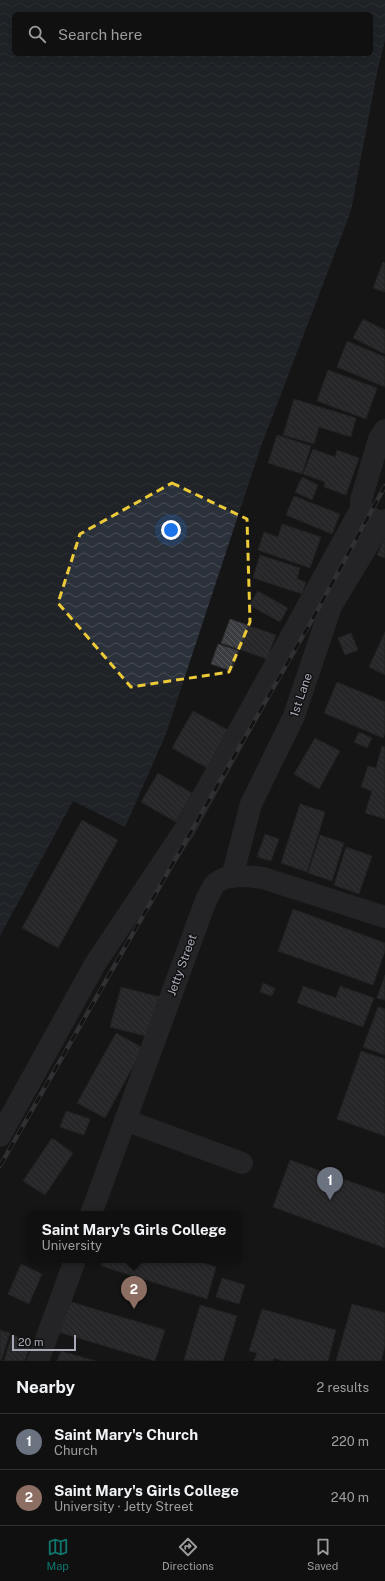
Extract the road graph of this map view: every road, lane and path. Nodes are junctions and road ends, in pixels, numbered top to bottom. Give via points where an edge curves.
1 (385, 430) edge
2 (361, 509) junction
3 (383, 522) edge
4 (232, 877) junction
5 (385, 917) edge
6 (125, 1120) junction
7 (0, 1136) edge
8 (242, 1163) dead end
9 (92, 1211) edge
10 (74, 1263) edge
11 (38, 1361) edge

1 - 2 street via 361,500
2 - 3 street
2 - 7 street via 185,829 95,964
3 - 4 street, 1st Lane via 331,606 294,716 251,804
4 - 5 street, Jetty Street via 248,875 263,878
4 - 6 street, Jetty Street via 216,883 206,900
6 - 8 street
6 - 9 street, Jetty Street
10 - 11 street

